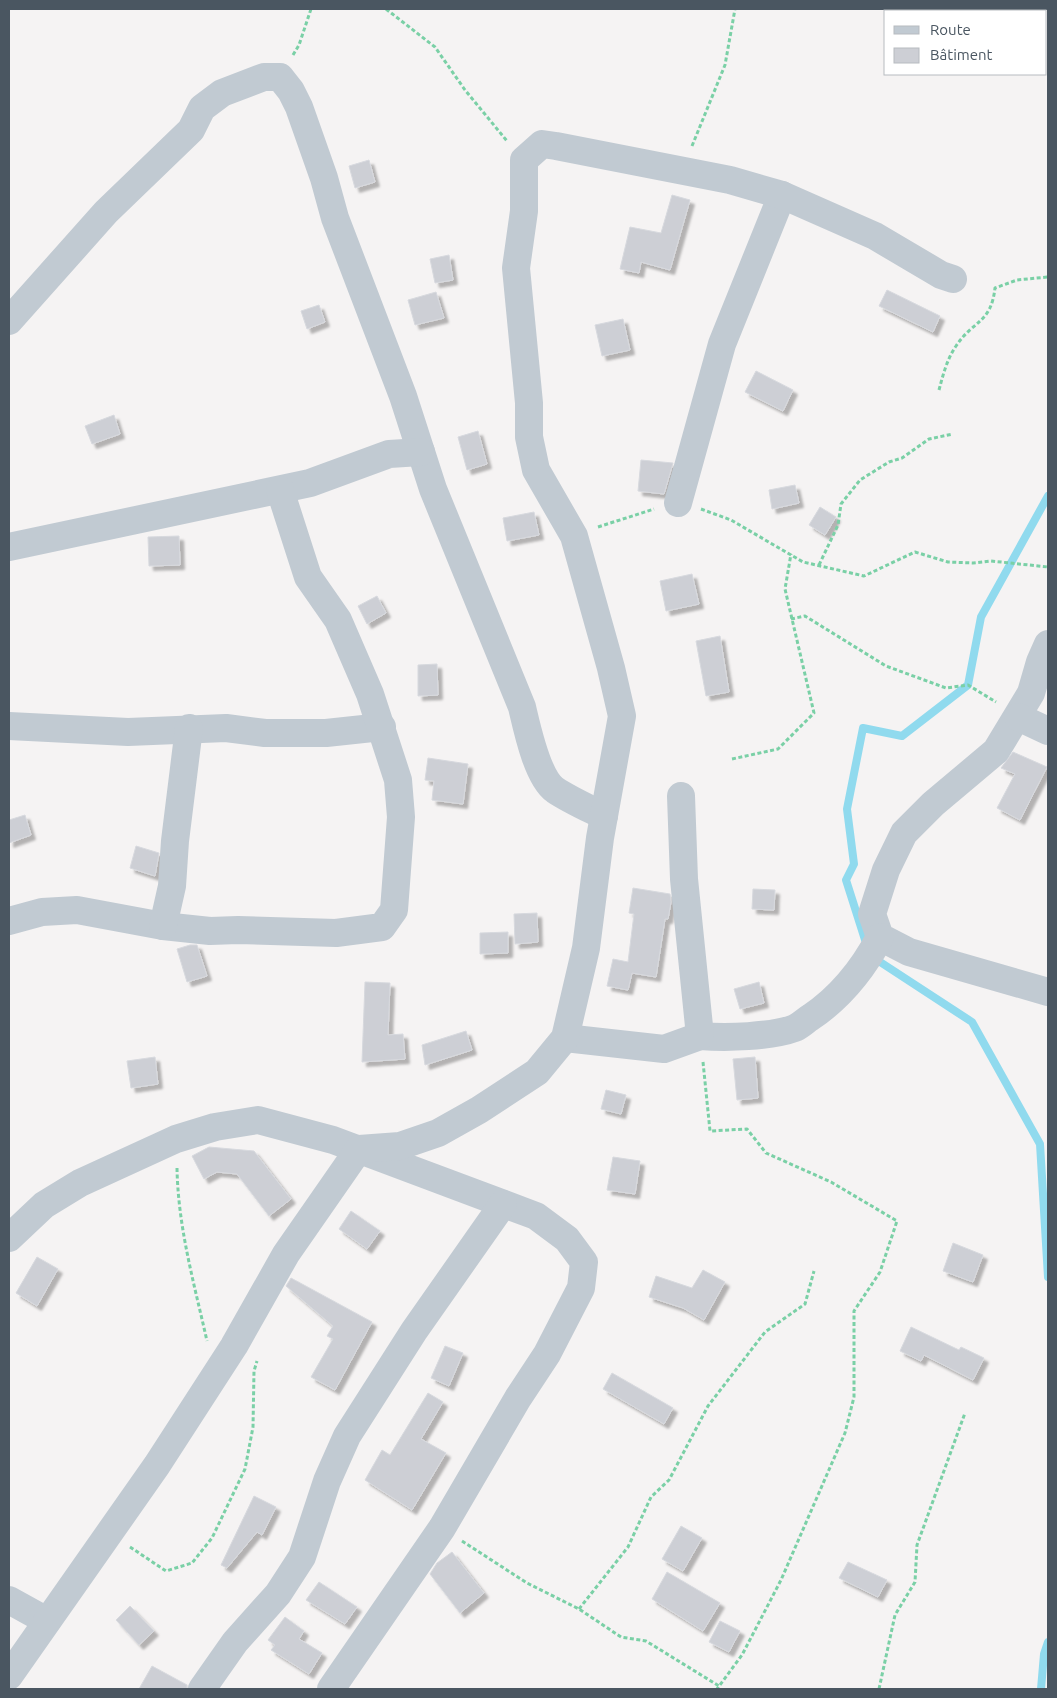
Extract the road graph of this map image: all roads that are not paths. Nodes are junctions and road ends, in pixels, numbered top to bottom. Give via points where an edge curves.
1 (782, 195) junction
2 (953, 279) dead end
3 (9, 321) edge
4 (422, 452) junction
5 (280, 490) junction
6 (678, 503) road end
7 (9, 547) edge
8 (1048, 644) edge
9 (1018, 716) junction
10 (9, 726) edge
11 (382, 727) junction
12 (189, 728) junction
13 (1048, 731) edge
14 (681, 796) dead end
15 (604, 816) junction
16 (9, 921) edge
17 (163, 926) junction
18 (880, 937) junction
19 (1048, 992) edge
20 (700, 1036) junction
21 (565, 1038) junction
22 (359, 1149) junction
23 (503, 1204) junction
24 (9, 1238) edge
25 (9, 1600) edge
26 (47, 1621) junction
27 (9, 1676) edge
28 (202, 1689) edge
29 (331, 1689) edge

1 - 2 street via 875,236
1 - 6 street via 722,344
1 - 15 street via 686,171 542,144 524,160 524,211 516,268 529,403 529,437 536,470 574,536 622,716
3 - 4 street via 106,212 191,130 202,108 222,93 264,77 280,77 299,107 335,218 371,307
4 - 5 street via 389,454 310,483
4 - 15 street via 433,489 522,707 539,766 553,789
5 - 7 street
5 - 11 street via 308,577 338,620
8 - 9 street via 1031,693
9 - 13 street
9 - 18 street via 996,751 904,833 886,870 872,914
10 - 12 street via 128,732
11 - 12 street via 326,734
11 - 17 street via 398,780 401,817 394,910 382,927 336,933 210,931
12 - 17 street via 172,886
14 - 20 street via 684,879
15 - 21 street via 586,948
16 - 17 street via 42,912 77,910
18 - 19 street via 909,952
18 - 20 street via 858,975 826,1007 796,1028 722,1038
20 - 21 street via 664,1049
21 - 22 street via 537,1072 438,1133 400,1146
22 - 23 street
22 - 24 street via 258,1120 215,1127 176,1139 80,1183 44,1205
22 - 26 street via 286,1254 234,1346 111,1534
23 - 28 street via 414,1331 347,1436 327,1481 302,1557 278,1594 235,1642
23 - 29 street via 536,1216 568,1240 584,1262 581,1288 547,1354 442,1528
25 - 26 street
26 - 27 street

